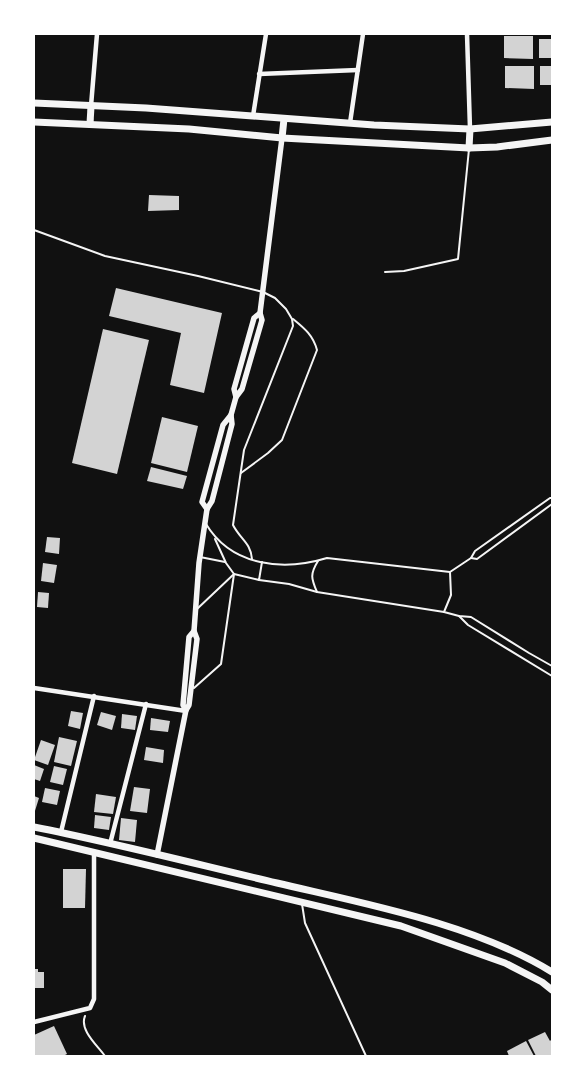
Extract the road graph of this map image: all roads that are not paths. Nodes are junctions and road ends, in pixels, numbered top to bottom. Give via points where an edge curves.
1 (97, 34) edge
2 (266, 34) edge
3 (363, 34) edge
4 (467, 34) edge
5 (358, 70) junction
6 (260, 74) junction
7 (34, 103) edge
8 (91, 106) junction
9 (253, 117) junction
10 (284, 119) junction
11 (34, 122) edge
12 (552, 122) edge
13 (350, 123) junction
14 (90, 124) junction
15 (470, 129) junction
16 (282, 138) junction
17 (552, 140) edge
18 (469, 148) junction
19 (34, 230) edge
20 (385, 272) dead end
21 (263, 292) junction
22 (292, 319) junction
23 (241, 472) junction
24 (552, 498) edge
25 (552, 504) edge
26 (205, 522) junction
27 (213, 534) junction
28 (200, 557) junction
29 (471, 558) junction
30 (252, 559) junction
31 (318, 561) junction
32 (262, 562) junction
33 (226, 563) junction
34 (450, 572) junction
35 (234, 574) junction
36 (259, 580) junction
37 (317, 592) junction
38 (196, 610) junction
39 (444, 612) junction
40 (459, 616) junction
41 (194, 631) junction
42 (552, 666) edge
43 (552, 676) edge
44 (34, 688) edge
45 (191, 690) junction
46 (94, 696) junction
47 (146, 704) junction
48 (186, 710) junction
49 (34, 827) edge
50 (61, 832) junction
51 (34, 838) edge
52 (110, 844) junction
53 (94, 852) junction
54 (157, 855) junction
55 (155, 867) junction
56 (304, 889) junction
57 (302, 902) junction
58 (552, 972) edge
59 (552, 990) edge
60 (34, 1022) edge
61 (366, 1056) edge

1 - 8 street
2 - 6 street
3 - 5 street
4 - 15 street
5 - 6 street
5 - 13 street
6 - 9 street
7 - 8 main road
8 - 9 main road
8 - 14 main road
9 - 10 main road
10 - 13 main road
10 - 16 main road
11 - 14 main road
12 - 15 main road
13 - 15 main road
14 - 16 main road
15 - 18 main road
16 - 18 main road
16 - 21 main road
17 - 18 main road
18 - 20 lane via 458,259
19 - 21 lane via 104,256
21 - 22 lane via 286,308
21 - 26 main road via 260,328 242,389 236,397 232,424
22 - 23 lane via 293,326 244,450
22 - 23 lane via 314,340 317,350 282,440
23 - 30 lane via 233,525 252,550
24 - 29 lane
25 - 29 lane via 477,559
26 - 27 lane
26 - 28 main road
27 - 30 lane via 224,546
27 - 33 lane
28 - 33 lane
28 - 38 main road
29 - 34 lane
30 - 32 lane
31 - 32 lane via 295,565
31 - 34 lane via 327,558
31 - 37 lane via 312,570
32 - 36 lane
33 - 35 lane
34 - 39 lane via 451,596
35 - 36 lane
35 - 38 lane
35 - 45 lane via 221,664
36 - 37 lane
37 - 39 lane
38 - 41 main road
39 - 40 lane
40 - 42 lane via 471,616
40 - 43 lane via 468,625
41 - 45 main road via 197,639
41 - 48 main road via 189,637 183,705
44 - 46 street
45 - 48 main road
46 - 47 street
46 - 50 street
47 - 48 street
47 - 52 street
48 - 54 main road
49 - 50 main road
50 - 52 main road
51 - 53 main road
52 - 54 main road
53 - 55 main road
53 - 60 street via 94,999 90,1008
54 - 55 main road
54 - 56 main road
55 - 57 main road
56 - 57 main road
56 - 58 main road via 445,926 528,957
57 - 59 main road via 401,926 467,949 505,964
57 - 61 lane via 305,923

